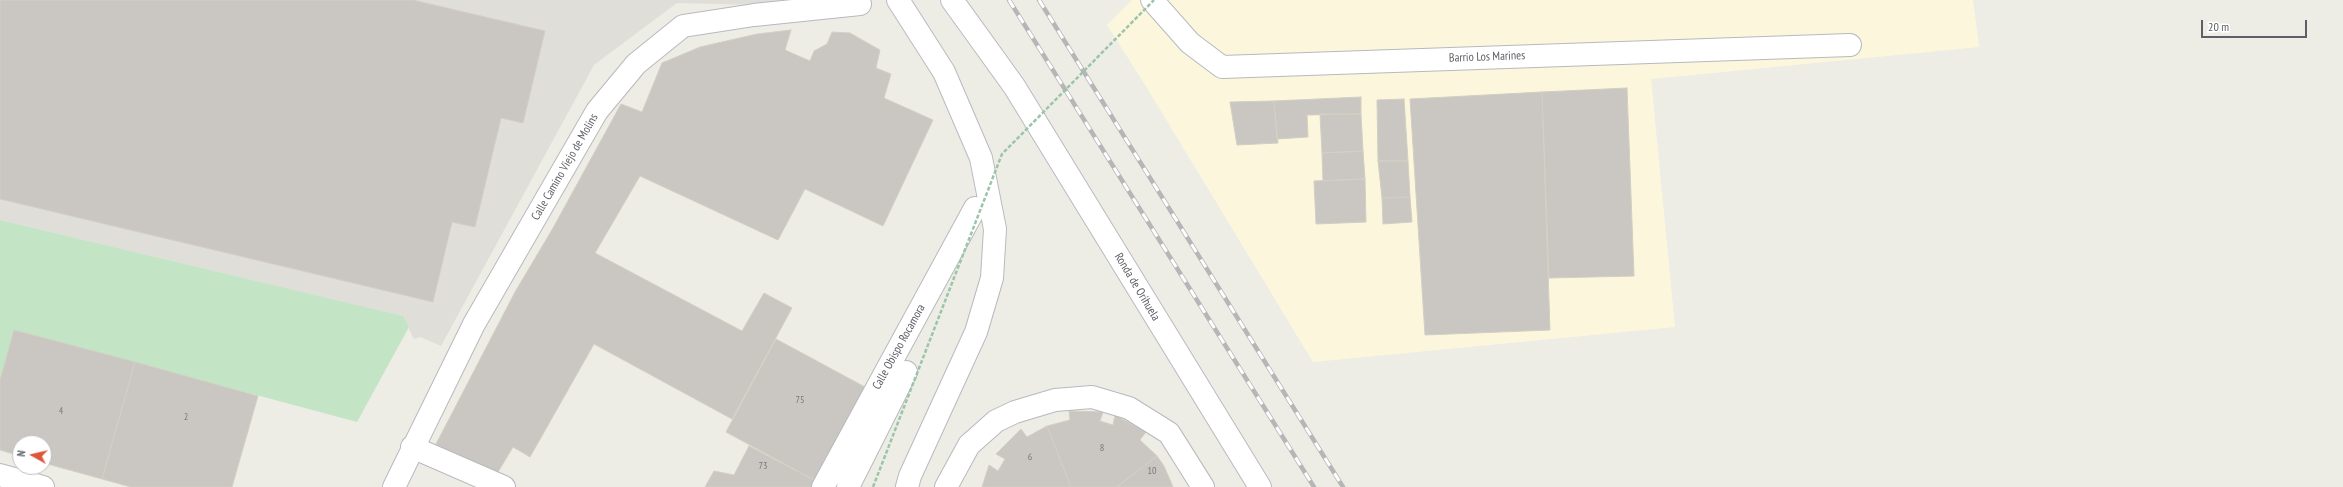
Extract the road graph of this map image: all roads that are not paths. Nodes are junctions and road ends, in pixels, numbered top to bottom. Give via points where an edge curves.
1 (898, 0) edge
2 (934, 0) edge
3 (952, 0) edge
4 (1153, 0) edge
5 (860, 4) dead end
6 (1850, 45) dead end
7 (1014, 86) junction
8 (975, 208) dead end
9 (906, 372) dead end
10 (412, 447) junction
11 (0, 476) edge
12 (43, 487) edge
13 (394, 487) edge
14 (504, 487) edge
15 (823, 487) edge
16 (848, 487) edge
17 (907, 487) edge
18 (946, 487) edge
19 (1203, 487) edge
20 (1260, 487) edge

1 - 17 street via 944,72 981,158 995,229 992,278 976,332
2 - 7 street, Ronda de Orihuela
3 - 7 street, Ronda de Orihuela
4 - 6 street, Barrio Los Marines via 1190,43 1222,67
5 - 10 street, Calle Camino Viejo de Molins via 754,15 683,26 636,64 593,118 474,324
7 - 20 street, Ronda de Orihuela
8 - 15 street, Calle Obispo Rocamora
9 - 16 street, Calle Obispo Rocamora
10 - 13 street, Calle Camino Viejo de Molins
10 - 14 street
11 - 12 street
18 - 19 street via 969,445 996,421 1040,404 1092,397 1129,408 1169,433

